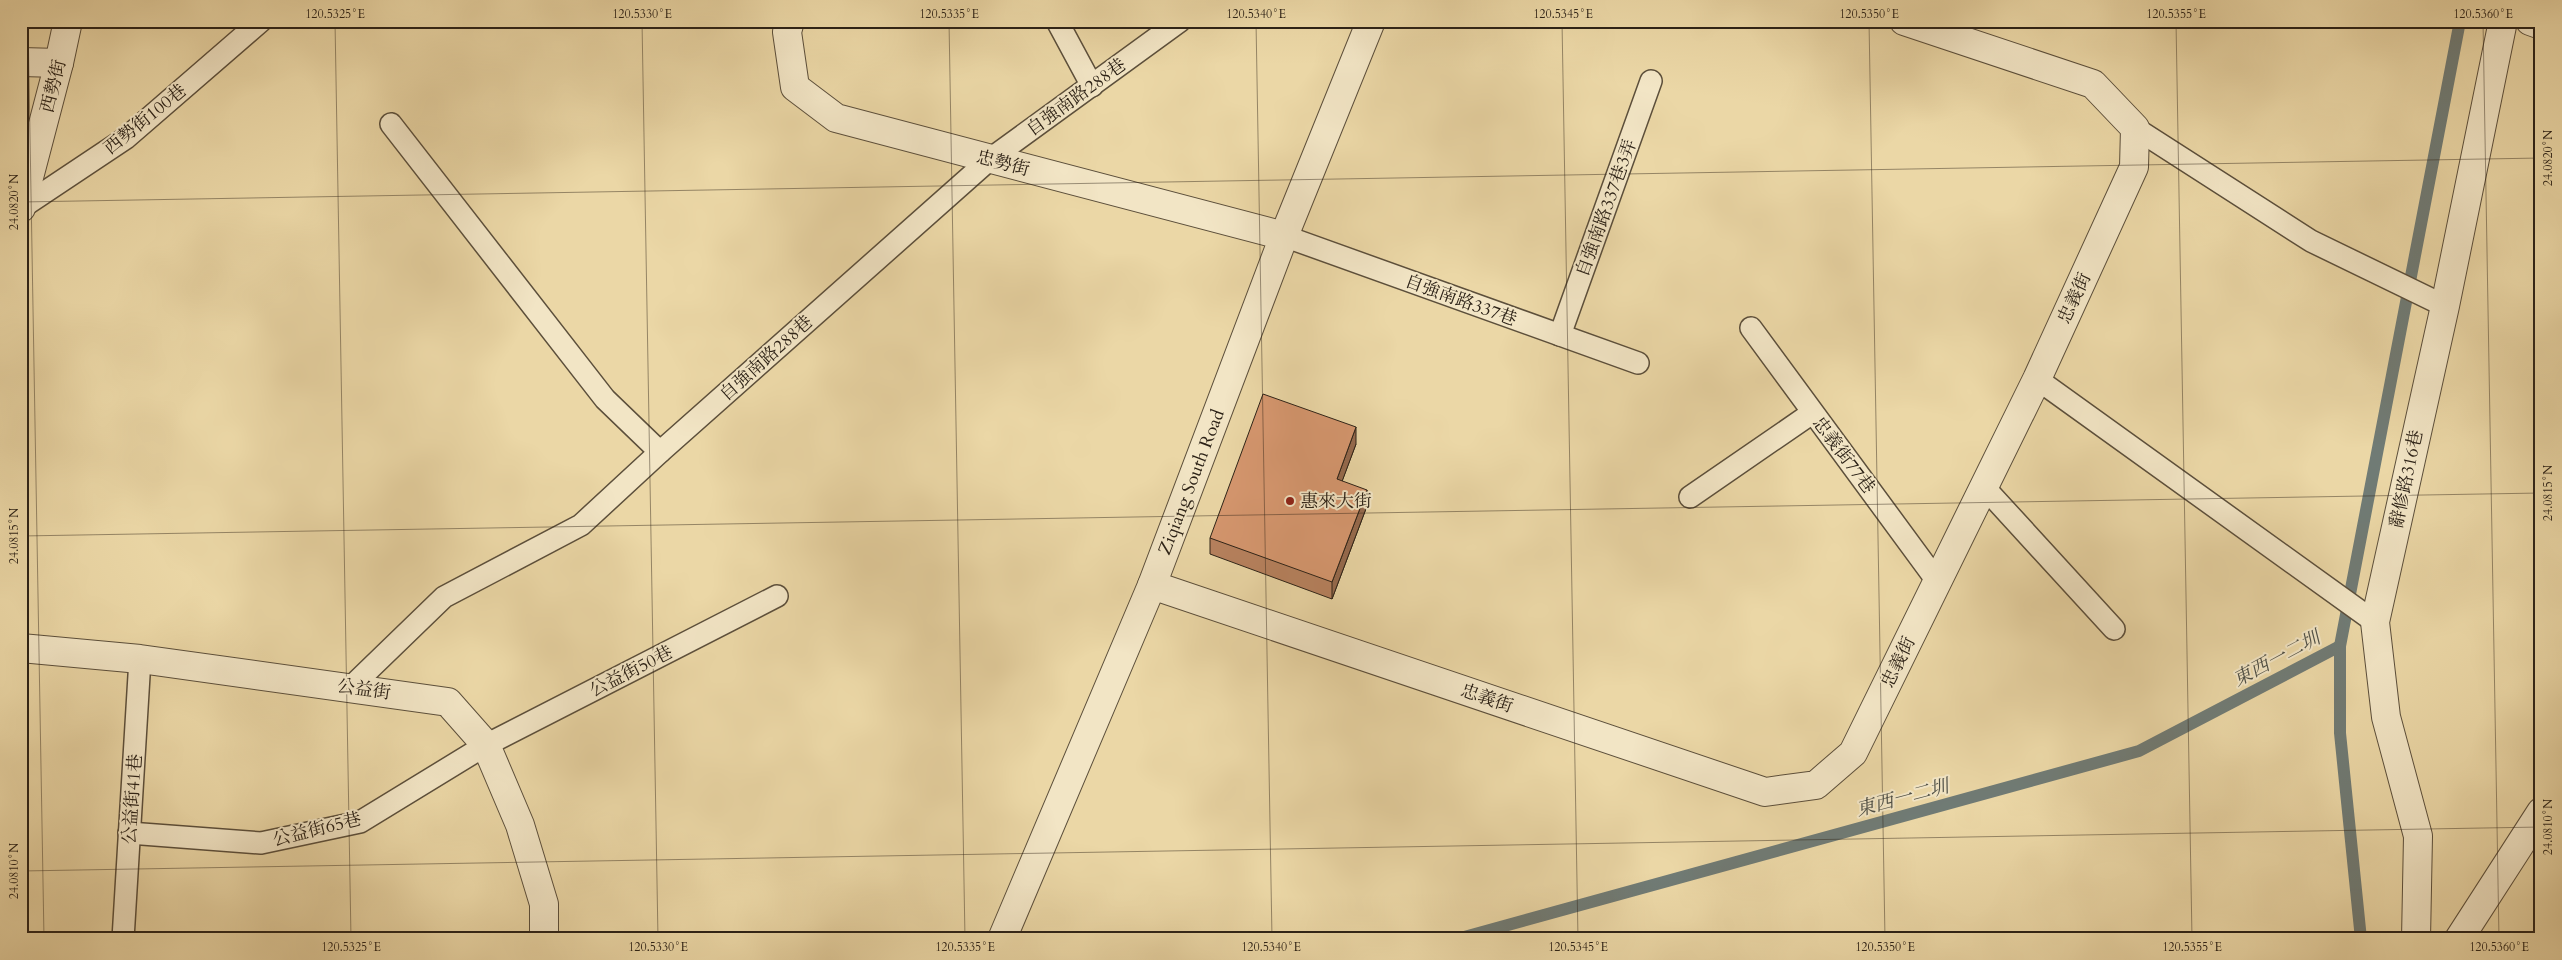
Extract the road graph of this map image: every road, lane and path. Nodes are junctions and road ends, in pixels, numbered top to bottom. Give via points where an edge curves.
1 (68, 21) edge
2 (261, 21) edge
3 (790, 21) edge
4 (1057, 21) edge
5 (1180, 21) edge
6 (1370, 21) edge
7 (1904, 21) edge
8 (2503, 21) edge
9 (2530, 21) edge
10 (2541, 25) edge
11 (21, 62) edge
12 (59, 63) junction
13 (1651, 81) dead end
14 (1092, 86) junction
15 (391, 124) dead end
16 (2135, 128) junction
17 (988, 160) junction
18 (21, 208) edge
19 (1284, 236) junction
20 (2444, 306) junction
21 (1751, 328) dead end
22 (1560, 335) junction
23 (1638, 363) dead end
24 (2037, 379) junction
25 (1812, 413) junction
26 (660, 452) junction
27 (1984, 487) junction
28 (1690, 497) dead end
29 (1938, 581) junction
30 (1152, 585) junction
31 (777, 596) dead end
32 (2375, 622) junction
33 (2114, 629) dead end
34 (21, 648) edge
35 (140, 659) junction
36 (351, 687) junction
37 (486, 745) junction
38 (2541, 812) edge
39 (129, 833) junction
40 (123, 939) edge
41 (544, 939) edge
42 (1002, 939) edge
43 (2416, 939) edge
44 (2459, 939) edge

1 - 12 street, 西勢街
2 - 18 lane, 西勢街100巷 via 126,138
3 - 17 street, 忠勢街 via 787,32 795,87 836,118
4 - 14 lane
5 - 14 lane, 自強南路288巷
6 - 19 street, Ziqiang South Road
7 - 16 street via 2093,84
8 - 20 street, 辭修路316巷
9 - 10 street
11 - 12 street
12 - 18 street, 西勢街
13 - 22 lane, 自強南路337巷3弄
14 - 17 lane, 自強南路288巷
15 - 26 lane via 605,399
16 - 20 lane via 2312,241
16 - 24 street, 忠義街 via 2134,167
17 - 19 street, 忠勢街
17 - 26 lane, 自強南路288巷
19 - 22 lane, 自強南路337巷
19 - 30 street, Ziqiang South Road
20 - 32 street, 辭修路316巷
21 - 25 lane, 忠義街77巷
22 - 23 lane, 自強南路337巷
24 - 27 street, 忠義街
24 - 32 lane
25 - 28 lane
25 - 29 lane, 忠義街77巷
26 - 36 lane, 自強南路288巷 via 581,525 444,597
27 - 29 street, 忠義街
27 - 33 lane
29 - 30 street, 忠義街 via 1853,753 1816,785 1765,792
30 - 42 street, Ziqiang South Road
31 - 37 lane, 公益街50巷
32 - 43 street, 辭修路316巷 via 2386,716 2418,836
34 - 35 street, 公益街
35 - 36 street, 公益街
35 - 39 lane, 公益街41巷
36 - 37 street, 公益街 via 448,702
37 - 39 lane, 公益街65巷 via 360,822 261,842
37 - 41 street, 公益街 via 520,825 544,904
38 - 44 street
39 - 40 lane, 公益街41巷

